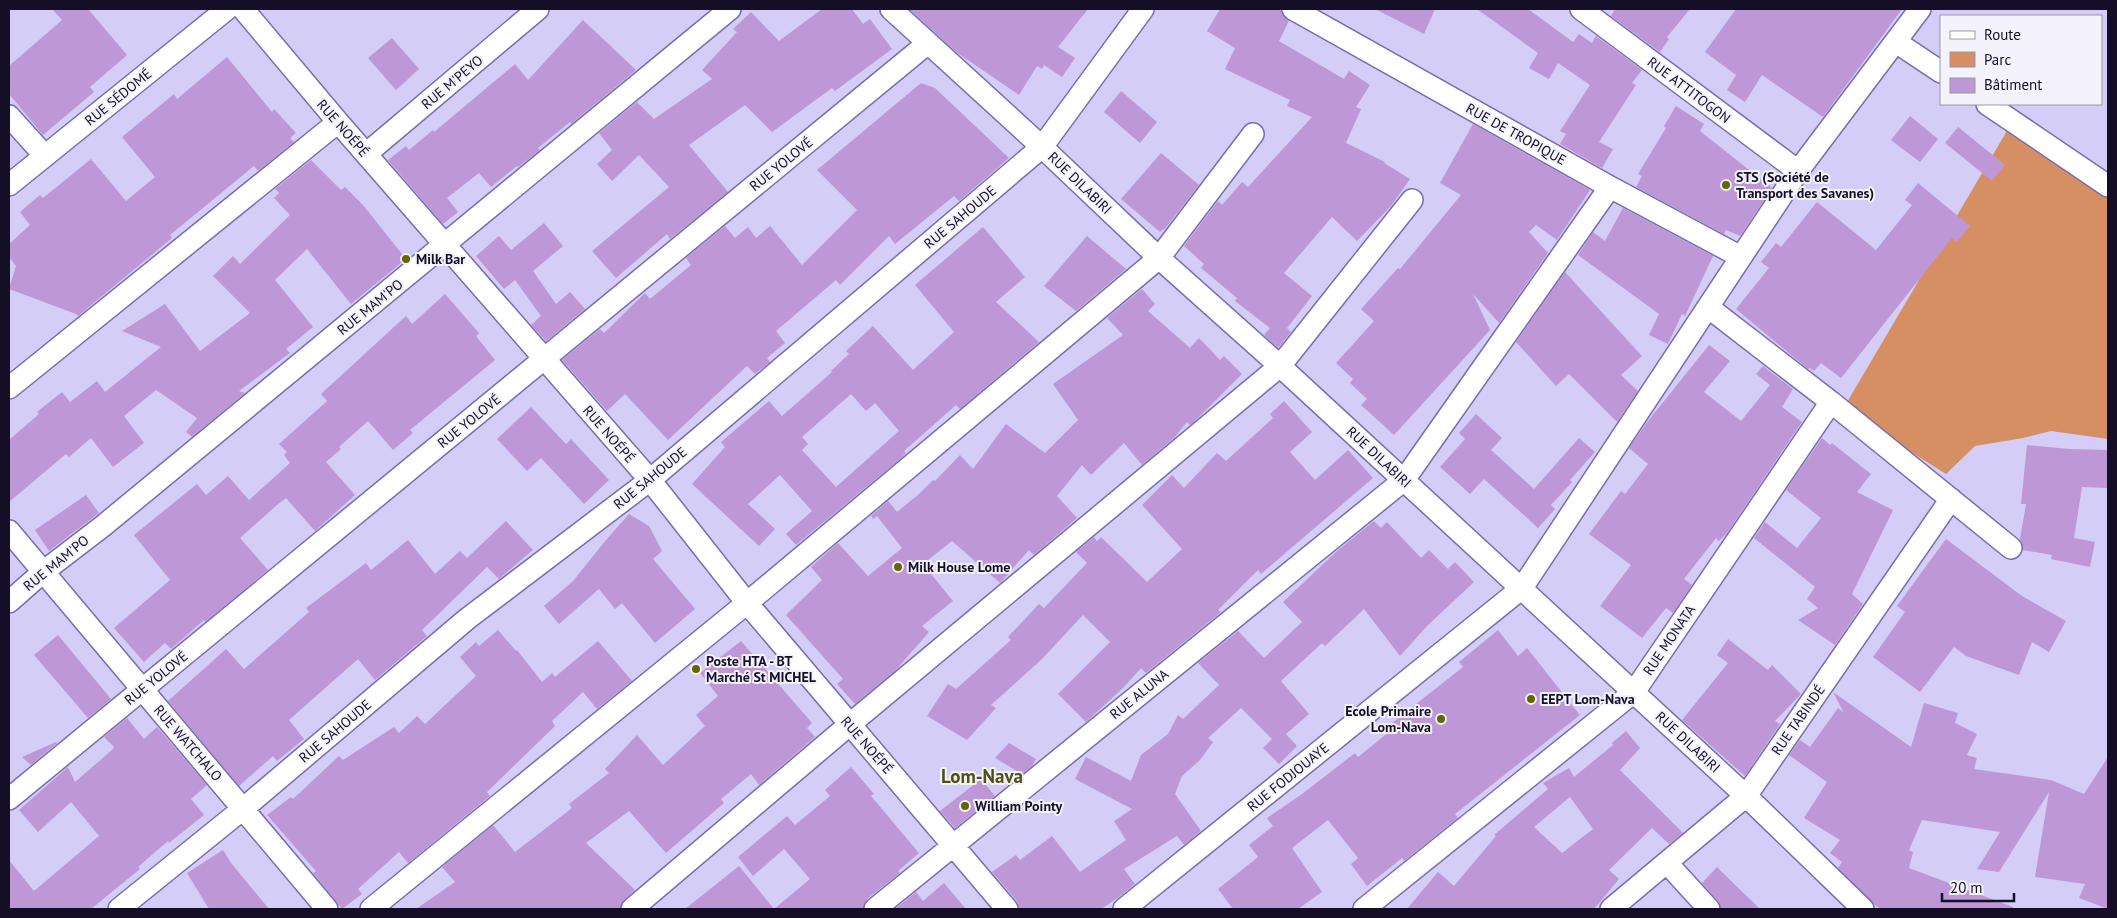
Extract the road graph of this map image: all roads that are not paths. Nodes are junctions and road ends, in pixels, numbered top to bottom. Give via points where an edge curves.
1 (227, 9) edge
2 (243, 9) edge
3 (538, 9) edge
4 (730, 9) edge
5 (891, 9) edge
6 (1143, 9) edge
7 (1293, 9) edge
8 (1581, 9) edge
9 (1920, 9) edge
10 (1896, 42) junction
11 (928, 43) junction
12 (1940, 71) edge
13 (1988, 105) edge
14 (9, 116) edge
15 (338, 122) junction
16 (1253, 134) dead end
17 (1042, 147) junction
18 (366, 154) junction
19 (45, 156) junction
20 (1798, 171) junction
21 (9, 185) edge
22 (2108, 186) edge
23 (1610, 187) junction
24 (1412, 200) dead end
25 (445, 245) junction
26 (1741, 257) junction
27 (1159, 258) junction
28 (1708, 307) junction
29 (544, 359) junction
30 (1280, 366) junction
31 (9, 388) edge
32 (1831, 402) junction
33 (650, 480) junction
34 (1404, 480) junction
35 (1951, 499) junction
36 (9, 531) edge
37 (2011, 548) dead end
38 (43, 572) junction
39 (1522, 588) junction
40 (9, 602) edge
41 (746, 603) junction
42 (141, 689) junction
43 (1634, 692) junction
44 (850, 725) junction
45 (1746, 796) junction
46 (9, 799) edge
47 (244, 808) junction
48 (953, 844) junction
49 (1668, 863) junction
50 (119, 909) edge
51 (327, 909) edge
52 (371, 909) edge
53 (632, 909) edge
54 (874, 909) edge
55 (1007, 909) edge
56 (1124, 909) edge
57 (1364, 909) edge
58 (1611, 909) edge
59 (1709, 909) edge
60 (1863, 909) edge

1 - 19 street, RUE SÉDOMÉ
2 - 15 street, RUE NOÉPÉ
3 - 18 street, RUE M'PEYO
4 - 25 street, RUE MAM'PO
5 - 11 street, RUE DILABIRI
6 - 17 street, RUE SAHOUDE
7 - 23 street, RUE DE TROPIQUE
8 - 20 street, RUE ATTITOGON
9 - 10 street, RUE FODJOUAYE
10 - 12 street
10 - 20 street, RUE FODJOUAYE
11 - 17 street, RUE DILABIRI
11 - 29 street, RUE YOLOVÉ
13 - 22 street
14 - 19 street
15 - 18 street, RUE NOÉPÉ
15 - 31 street
16 - 27 street
17 - 27 street, RUE DILABIRI
17 - 33 street, RUE SAHOUDE
18 - 25 street, RUE NOÉPÉ
19 - 21 street, RUE SÉDOMÉ
20 - 26 street, RUE FODJOUAYE
23 - 26 street, RUE DE TROPIQUE
23 - 34 street, RUE ALUNA
24 - 30 street
25 - 29 street, RUE NOÉPÉ
25 - 38 street, RUE MAM'PO
26 - 28 street, RUE FODJOUAYE
27 - 30 street, RUE DILABIRI
27 - 41 street
28 - 32 street
28 - 39 street, RUE FODJOUAYE
29 - 33 street, RUE NOÉPÉ
29 - 42 street, RUE YOLOVÉ
30 - 34 street, RUE DILABIRI
30 - 44 street
32 - 35 street
32 - 43 street, RUE MONATA
33 - 41 street, RUE NOÉPÉ
33 - 47 street, RUE SAHOUDE via 467,619
34 - 39 street, RUE DILABIRI
34 - 48 street, RUE ALUNA
35 - 37 street
35 - 45 street, RUE TABINDÉ
36 - 38 street, RUE WATCHALO
38 - 40 street, RUE MAM'PO
38 - 42 street, RUE WATCHALO
39 - 43 street, RUE DILABIRI
39 - 56 street, RUE FODJOUAYE
41 - 44 street, RUE NOÉPÉ
41 - 52 street
42 - 46 street, RUE YOLOVÉ
42 - 47 street, RUE WATCHALO
43 - 45 street, RUE DILABIRI
43 - 57 street, RUE MONATA
44 - 48 street, RUE NOÉPÉ
44 - 53 street
45 - 49 street, RUE TABINDÉ
45 - 60 street, RUE DILABIRI
47 - 50 street, RUE SAHOUDE
47 - 51 street, RUE WATCHALO
48 - 54 street, RUE ALUNA
48 - 55 street, RUE NOÉPÉ
49 - 58 street, RUE TABINDÉ
49 - 59 street

